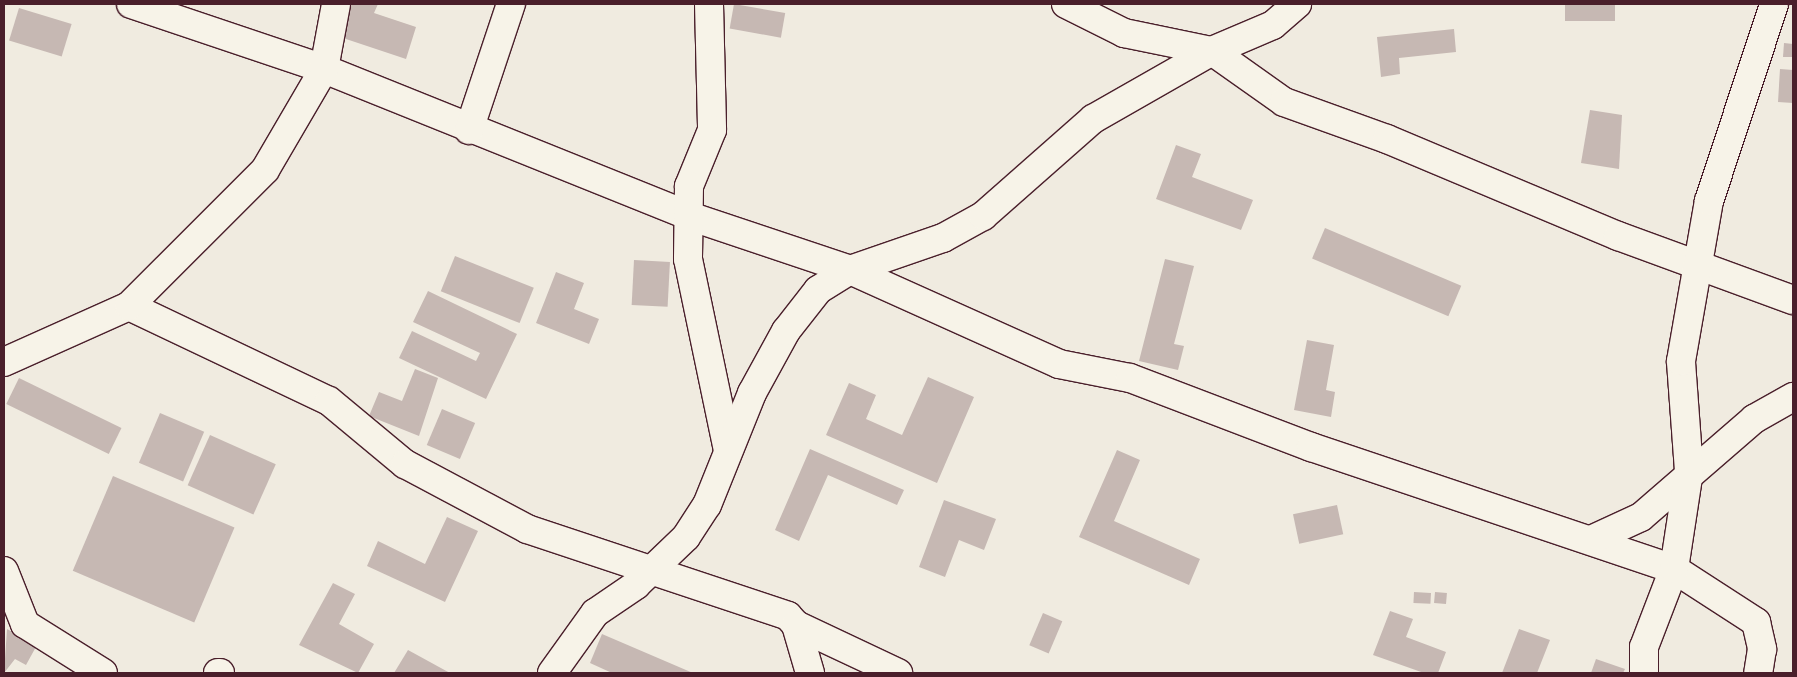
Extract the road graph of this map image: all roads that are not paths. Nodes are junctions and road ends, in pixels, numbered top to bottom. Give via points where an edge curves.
1 (131, 4) edge
2 (336, 4) edge
3 (511, 4) edge
4 (709, 4) edge
5 (1066, 4) edge
6 (1297, 4) edge
7 (1775, 4) edge
8 (1212, 51) junction
9 (324, 69) junction
10 (469, 130) junction
11 (689, 216) junction
12 (1698, 266) junction
13 (850, 270) junction
14 (1793, 300) edge
15 (129, 306) junction
16 (4, 362) edge
17 (1793, 397) edge
18 (728, 451) junction
19 (1689, 471) junction
20 (1591, 540) junction
21 (1674, 569) junction
22 (4, 571) edge
23 (650, 571) junction
24 (796, 625) junction
25 (104, 673) edge
26 (552, 673) edge
27 (810, 673) edge
28 (898, 673) edge
29 (1644, 673) edge
30 (1758, 673) edge

1 - 9 street
2 - 9 street
3 - 10 street
4 - 11 street via 712,130 689,186
5 - 8 street via 1124,33
6 - 8 street via 1273,25
7 - 12 street via 1708,201
8 - 12 street via 1284,102 1387,139
8 - 13 street via 1093,119 983,216 943,238
9 - 10 street
9 - 15 street via 265,170
10 - 11 street
11 - 13 street
11 - 18 street via 688,259
12 - 14 street
12 - 19 street via 1682,362
13 - 18 street via 818,290 786,331 752,393
13 - 20 street via 1059,364 1130,378 1311,447
15 - 16 street
15 - 23 street via 329,401 405,464 527,529
17 - 19 street via 1754,419
18 - 23 street via 707,505 686,537
19 - 20 street via 1642,516
19 - 21 street
20 - 21 street
21 - 29 street via 1644,647
21 - 30 street via 1756,622 1762,649
22 - 25 street via 26,624
23 - 24 street via 788,616
23 - 26 street via 595,613
24 - 27 street
24 - 28 street

